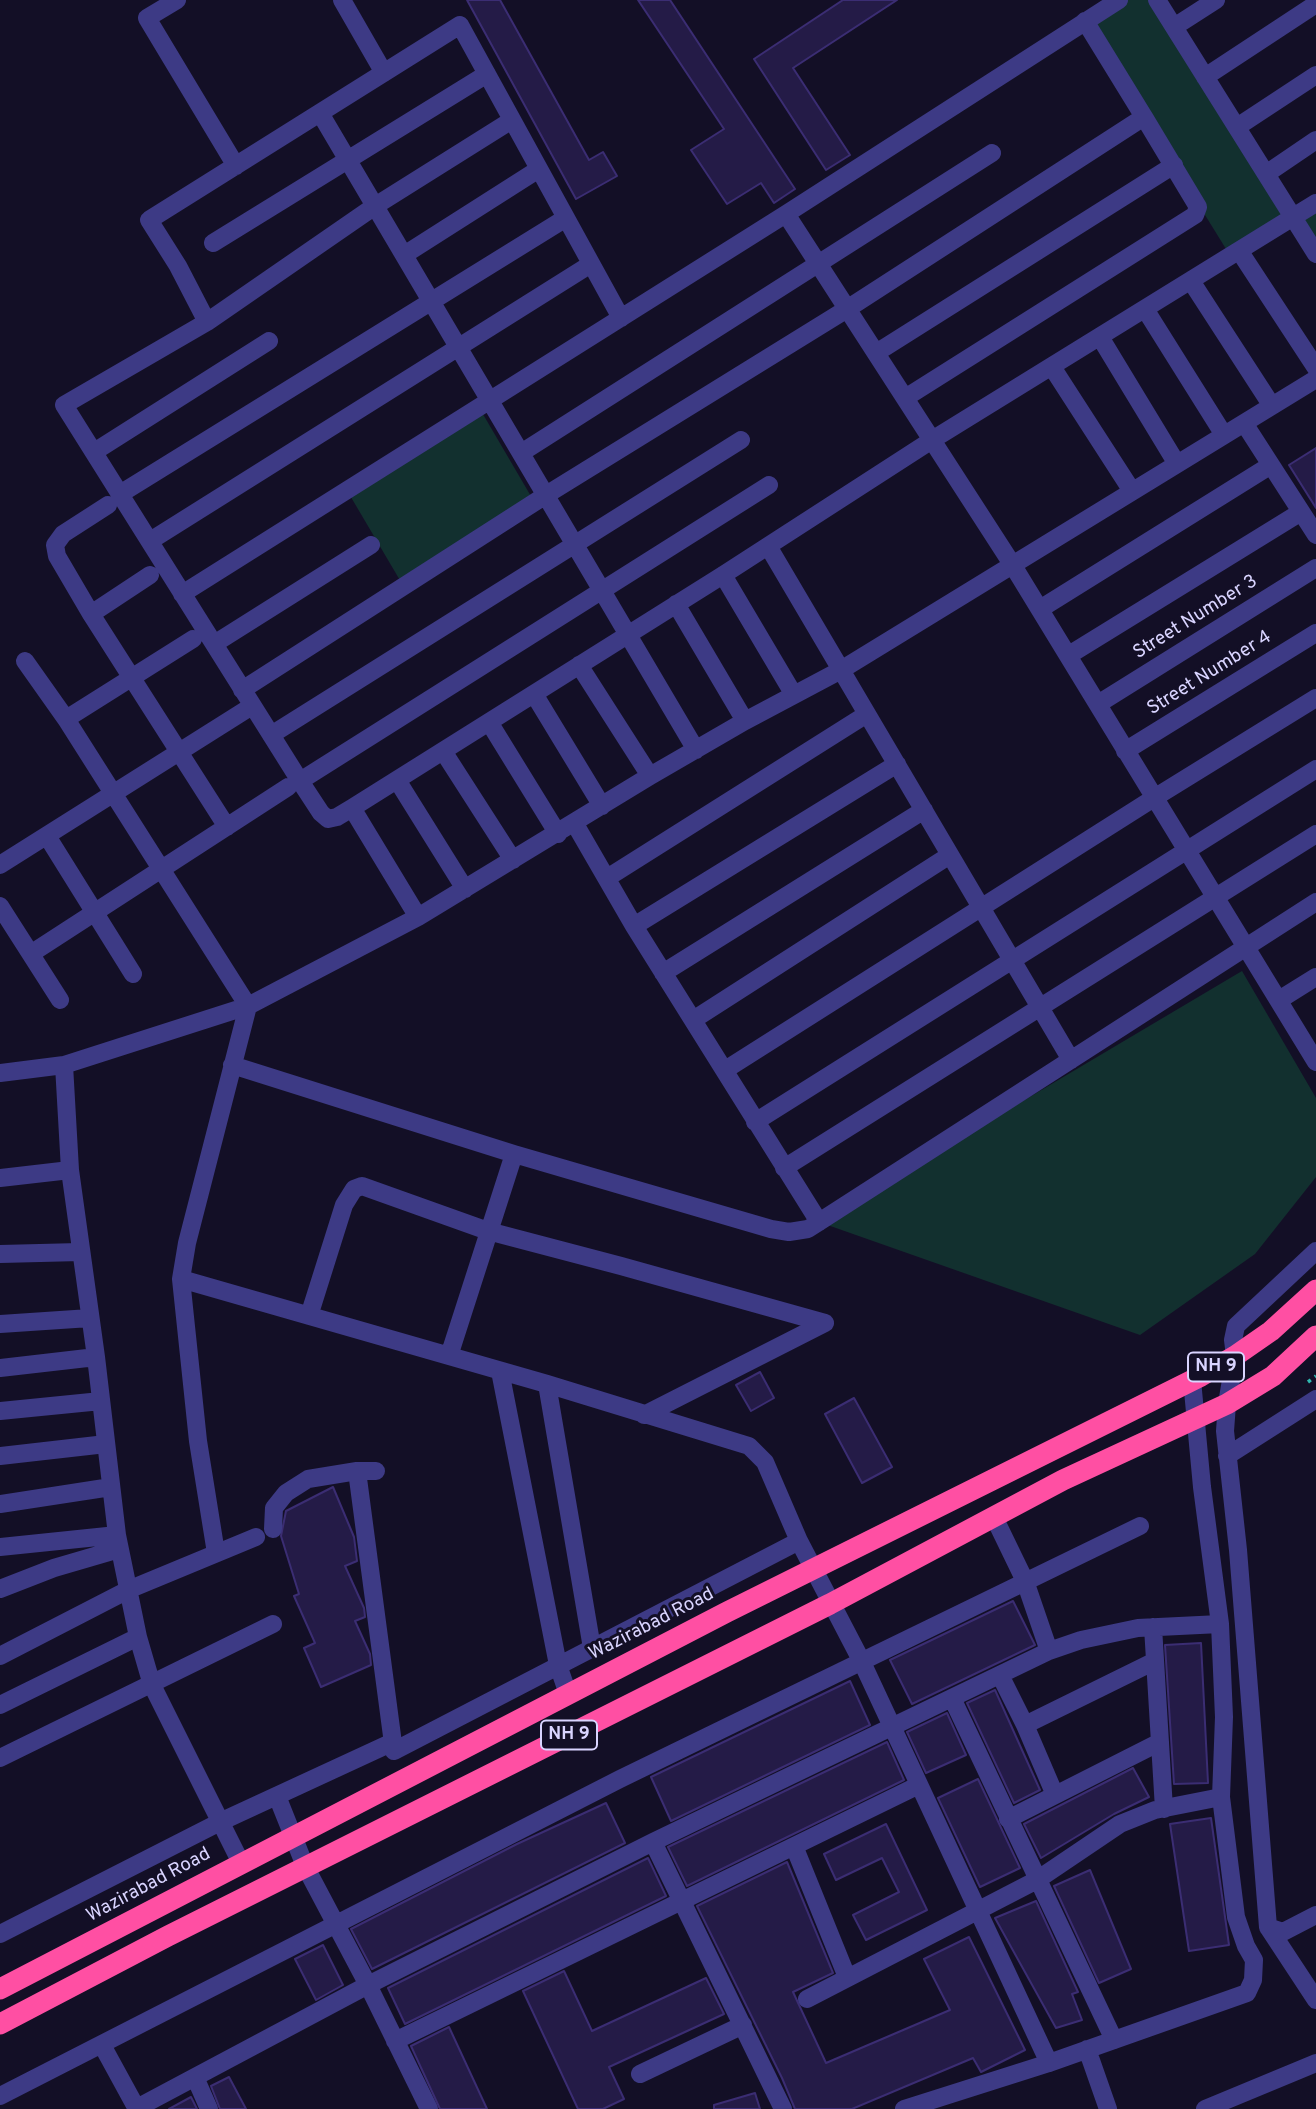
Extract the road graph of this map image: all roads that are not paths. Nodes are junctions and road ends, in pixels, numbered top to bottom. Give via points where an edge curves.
1 (177, 0) edge
2 (342, 0) edge
3 (1119, 0) edge
4 (1157, 0) edge
5 (1216, 0) edge
6 (1316, 4) edge
7 (1084, 21) junction
8 (1174, 27) junction
9 (384, 73) junction
10 (487, 74) junction
11 (1316, 75) edge
12 (1205, 77) junction
13 (320, 113) junction
14 (1144, 117) junction
15 (512, 120) junction
16 (1237, 127) junction
17 (1316, 140) edge
18 (992, 153) dead end
19 (349, 161) junction
20 (1174, 165) junction
21 (236, 166) junction
22 (539, 169) junction
23 (1266, 174) junction
24 (1316, 203) edge
25 (375, 206) junction
26 (786, 214) junction
27 (566, 218) junction
28 (1293, 218) junction
29 (213, 243) dead end
30 (1240, 252) junction
31 (1316, 254) edge
32 (404, 256) junction
33 (817, 262) junction
34 (591, 264) junction
35 (1191, 281) junction
36 (431, 301) junction
37 (848, 309) junction
38 (1145, 309) junction
39 (621, 318) junction
40 (207, 322) junction
41 (1100, 337) junction
42 (269, 341) dead end
43 (459, 347) junction
44 (876, 353) junction
45 (1052, 367) junction
46 (1316, 368) edge
47 (1316, 379) edge
48 (905, 398) junction
49 (490, 400) junction
50 (1272, 406) junction
51 (1244, 423) junction
52 (1224, 435) junction
53 (741, 439) dead end
54 (932, 440) junction
55 (94, 452) junction
56 (521, 453) junction
57 (1177, 464) junction
58 (1272, 465) junction
59 (769, 485) dead end
60 (1132, 491) junction
61 (546, 495) junction
62 (114, 499) junction
63 (1301, 512) junction
64 (1316, 535) edge
65 (150, 541) junction
66 (574, 543) junction
67 (371, 545) dead end
68 (768, 546) junction
69 (1012, 564) junction
70 (1316, 568) edge
71 (150, 575) dead end
72 (723, 575) junction
73 (602, 590) junction
74 (182, 594) junction
75 (676, 604) junction
76 (1040, 609) junction
77 (91, 614) junction
78 (1316, 633) edge
79 (629, 634) junction
80 (193, 639) dead end
81 (214, 644) junction
82 (1069, 655) junction
83 (25, 661) dead end
84 (579, 666) junction
85 (841, 670) junction
86 (132, 678) junction
87 (242, 690) junction
88 (534, 694) junction
89 (794, 695) junction
90 (1316, 698) edge
91 (1098, 704) junction
92 (252, 706) junction
93 (867, 714) junction
94 (66, 719) junction
95 (745, 721) junction
96 (489, 722) junction
97 (271, 735) junction
98 (696, 750) junction
99 (443, 751) junction
100 (1125, 751) junction
101 (179, 752) junction
102 (897, 764) junction
103 (1316, 769) edge
104 (650, 776) junction
105 (397, 780) junction
106 (294, 784) junction
107 (113, 794) junction
108 (1154, 798) junction
109 (602, 806) junction
110 (352, 808) junction
111 (924, 810) junction
112 (575, 824) junction
113 (227, 827) junction
114 (558, 834) junction
115 (1316, 834) edge
116 (47, 836) junction
117 (1186, 850) junction
118 (950, 855) junction
119 (513, 860) junction
120 (0, 865) edge
121 (160, 869) junction
122 (607, 878) junction
123 (465, 889) junction
124 (1215, 895) junction
125 (1316, 902) edge
126 (0, 906) edge
127 (981, 907) junction
128 (94, 911) junction
129 (418, 917) junction
130 (634, 926) junction
131 (1247, 946) junction
132 (32, 953) junction
133 (1012, 959) junction
134 (663, 973) junction
135 (134, 974) dead end
136 (1316, 976) edge
137 (60, 1000) dead end
138 (1279, 1000) junction
139 (248, 1006) junction
140 (1040, 1007) junction
141 (693, 1020) junction
142 (1072, 1060) junction
143 (1316, 1062) edge
144 (64, 1065) junction
145 (232, 1065) junction
146 (724, 1070) junction
147 (0, 1073) edge
148 (755, 1122) junction
149 (514, 1154) junction
150 (785, 1168) junction
151 (70, 1170) junction
152 (0, 1178) edge
153 (819, 1222) junction
154 (488, 1231) junction
155 (1316, 1251) edge
156 (80, 1252) junction
157 (0, 1254) edge
158 (181, 1279) junction
159 (1316, 1290) edge
160 (309, 1317) junction
161 (90, 1318) junction
162 (0, 1324) edge
163 (1316, 1336) edge
164 (449, 1356) junction
165 (1235, 1356) junction
166 (96, 1357) junction
167 (0, 1368) edge
168 (500, 1371) junction
169 (1192, 1380) junction
170 (547, 1384) junction
171 (1316, 1399) edge
172 (101, 1401) junction
173 (1227, 1404) junction
174 (0, 1411) edge
175 (644, 1415) junction
176 (1197, 1419) junction
177 (106, 1444) junction
178 (0, 1456) edge
179 (1227, 1456) junction
180 (357, 1471) junction
181 (376, 1471) dead end
182 (111, 1488) junction
183 (0, 1504) edge
184 (994, 1517) junction
185 (1140, 1526) dead end
186 (799, 1541) junction
187 (118, 1542) junction
188 (0, 1547) edge
189 (216, 1553) junction
190 (814, 1569) junction
191 (1025, 1581) junction
192 (0, 1589) edge
193 (128, 1590) junction
194 (830, 1604) junction
195 (273, 1624) dead end
196 (1220, 1624) junction
197 (1153, 1627) junction
198 (138, 1637) junction
199 (592, 1648) junction
200 (1049, 1651) junction
201 (0, 1656) edge
202 (861, 1660) junction
203 (1155, 1661) junction
204 (558, 1665) junction
205 (1000, 1675) junction
206 (152, 1685) junction
207 (568, 1694) junction
208 (952, 1698) junction
209 (0, 1705) edge
210 (1025, 1725) junction
211 (892, 1727) junction
212 (393, 1742) junction
213 (1160, 1742) junction
214 (0, 1758) edge
215 (919, 1785) junction
216 (1055, 1795) junction
217 (277, 1796) junction
218 (1221, 1797) junction
219 (1164, 1808) junction
220 (1008, 1819) junction
221 (220, 1822) junction
222 (293, 1835) junction
223 (653, 1842) junction
224 (794, 1846) junction
225 (242, 1863) junction
226 (305, 1867) junction
227 (1037, 1881) junction
228 (682, 1900) junction
229 (977, 1909) junction
230 (1316, 1915) edge
231 (336, 1925) junction
232 (1268, 1927) junction
233 (0, 1934) edge
234 (847, 1978) junction
235 (368, 1985) junction
236 (0, 1989) edge
237 (807, 1999) dead end
238 (1316, 2000) edge
239 (0, 2024) edge
240 (743, 2025) junction
241 (1114, 2040) junction
242 (395, 2041) junction
243 (102, 2045) junction
244 (1087, 2049) junction
245 (1049, 2063) junction
246 (1316, 2063) edge
247 (640, 2074) dead end
248 (195, 2077) junction
249 (0, 2096) edge
250 (137, 2109) edge
251 (209, 2109) edge
252 (429, 2109) edge
253 (783, 2109) edge
254 (904, 2109) edge
255 (1108, 2109) edge
256 (1205, 2109) edge

1 - 21 street via 147,18
2 - 9 street
3 - 7 street
4 - 8 street
5 - 8 street
6 - 12 street
7 - 14 street
7 - 26 street
8 - 12 street
9 - 10 street via 460,25
9 - 13 street
10 - 15 street
10 - 19 street
11 - 16 street
12 - 16 street
13 - 19 street
13 - 21 street
14 - 20 street
14 - 37 street
15 - 22 street
15 - 25 street
16 - 23 street
17 - 23 street
18 - 33 street
19 - 25 street
19 - 29 street
20 - 44 street
20 - 48 street via 1198,207 1195,215
21 - 40 street via 149,220
22 - 27 street
22 - 32 street
23 - 28 street
24 - 28 street
25 - 32 street
25 - 40 street
26 - 33 street
26 - 39 street
27 - 34 street
27 - 36 street
28 - 30 street
28 - 31 street
30 - 35 street
30 - 46 street
32 - 36 street
33 - 37 street
33 - 56 street
34 - 39 street
34 - 43 street
35 - 38 street
35 - 50 street
36 - 43 street
36 - 62 street
37 - 44 street
37 - 61 street
38 - 41 street
38 - 52 street
39 - 49 street
40 - 55 street via 64,405
41 - 45 street
41 - 57 street
42 - 55 street
43 - 49 street
43 - 65 street
44 - 48 street
45 - 54 street
45 - 60 street
47 - 50 street
48 - 54 street
49 - 56 street
49 - 74 street
50 - 51 street
51 - 52 street
51 - 58 street
52 - 57 street
53 - 66 street
54 - 68 street
54 - 69 street
55 - 62 street
56 - 61 street
57 - 60 street
58 - 63 street
58 - 76 street
59 - 73 street
60 - 69 street
61 - 66 street
61 - 87 street
62 - 65 street
62 - 77 street via 63,534 55,545
63 - 64 street
63 - 82 street
65 - 74 street
66 - 73 street
66 - 97 street
67 - 81 street
68 - 72 street
68 - 85 street
69 - 76 street
69 - 85 street
70 - 91 street, Street Number 3
71 - 77 street
72 - 75 street
72 - 89 street
73 - 79 street
73 - 106 street
74 - 81 street
75 - 79 street
75 - 95 street
76 - 82 street
77 - 86 street
78 - 100 street, Street Number 4
79 - 84 street
79 - 98 street
80 - 86 street
81 - 87 street
82 - 91 street
83 - 94 street
84 - 88 street
84 - 104 street
85 - 89 street
85 - 93 street
86 - 94 street
86 - 101 street
87 - 92 street
88 - 96 street
88 - 109 street
89 - 95 street
90 - 108 street
91 - 100 street
92 - 97 street
92 - 101 street
93 - 102 street
93 - 122 street
94 - 107 street
95 - 98 street
96 - 99 street
96 - 114 street
97 - 106 street
98 - 104 street
99 - 105 street
99 - 119 street
100 - 108 street
101 - 107 street
101 - 113 street
102 - 111 street
102 - 130 street
103 - 117 street
104 - 109 street
105 - 110 street
105 - 123 street
106 - 110 street via 328,819
106 - 113 street
107 - 116 street
107 - 121 street
108 - 117 street
108 - 127 street
109 - 112 street
110 - 129 street
111 - 118 street
111 - 134 street
112 - 114 street
112 - 122 street
113 - 121 street
114 - 119 street
115 - 124 street
116 - 120 street
116 - 128 street
117 - 124 street
117 - 133 street
118 - 127 street
118 - 141 street
119 - 123 street
121 - 128 street
121 - 139 street
122 - 130 street
123 - 129 street
124 - 131 street
124 - 140 street
125 - 131 street
126 - 132 street
127 - 133 street
127 - 146 street
128 - 132 street
128 - 135 street
129 - 139 street
130 - 134 street
131 - 138 street
131 - 142 street
132 - 137 street
133 - 140 street
133 - 148 street
134 - 141 street
136 - 138 street
138 - 143 street
139 - 144 street
139 - 145 street
140 - 142 street
140 - 150 street
141 - 146 street
142 - 153 street
144 - 147 street
144 - 151 street
145 - 149 street
145 - 158 street
146 - 148 street
148 - 150 street
149 - 153 street via 771,1228 789,1232
149 - 154 street
150 - 153 street
151 - 152 street
151 - 156 street
154 - 160 street via 362,1186 354,1189 344,1205
154 - 164 street
154 - 175 street via 825,1323
155 - 165 street via 1236,1325
156 - 157 street
156 - 161 street
158 - 160 street
158 - 189 street via 198,1441
159 - 165 highway, Wazirabad Road / NH 9
160 - 164 street
161 - 162 street
161 - 166 street
163 - 173 highway, NH 9 via 1273,1376
164 - 168 street
165 - 169 highway, Wazirabad Road / NH 9
165 - 173 street
166 - 167 street
166 - 172 street
168 - 170 street
168 - 204 street
169 - 176 street
169 - 190 highway, Wazirabad Road / NH 9
170 - 175 street
170 - 199 street
171 - 179 street
172 - 174 street
172 - 177 street
173 - 176 highway, NH 9
173 - 179 street
175 - 186 street via 748,1446 765,1462
176 - 184 highway, NH 9
176 - 196 street
177 - 178 street
177 - 182 street
179 - 232 street
180 - 181 street
180 - 189 street via 307,1479 274,1507 265,1533
180 - 212 street
182 - 183 street
182 - 187 street
184 - 191 street
184 - 194 highway, NH 9
185 - 191 street
186 - 190 street
186 - 199 street
187 - 188 street
187 - 192 street
187 - 193 street
189 - 193 street
190 - 194 street
190 - 207 highway, Wazirabad Road / NH 9
191 - 200 street
191 - 202 street
193 - 198 street
193 - 201 street
194 - 202 street
194 - 226 highway, NH 9
195 - 206 street
196 - 197 street
196 - 218 street
197 - 200 street via 1081,1640
197 - 203 street
198 - 206 street
198 - 209 street
199 - 204 street
200 - 205 street
202 - 211 street
202 - 231 street
203 - 210 street
203 - 213 street
204 - 207 street
204 - 212 street via 394,1751
205 - 208 street
205 - 210 street
206 - 214 street
206 - 221 street
207 - 222 highway, Wazirabad Road / NH 9
208 - 211 street
208 - 220 street
210 - 216 street
211 - 215 street
211 - 223 street
212 - 217 street
213 - 216 street
213 - 219 street
215 - 224 street
215 - 229 street
216 - 220 street
217 - 221 street
217 - 222 street
218 - 219 street
218 - 241 street via 1236,1917 1254,1961 1253,1980 1247,1993
219 - 227 street via 1120,1824
220 - 227 street
221 - 225 street
221 - 233 street
222 - 225 highway, Wazirabad Road / NH 9
222 - 226 street
223 - 228 street
223 - 235 street
224 - 228 street
224 - 234 street
225 - 236 highway, Wazirabad Road / NH 9
226 - 231 street
226 - 239 highway, NH 9
227 - 229 street
227 - 241 street
228 - 240 street
228 - 242 street
229 - 234 street
229 - 245 street
230 - 232 street via 1283,1932
231 - 235 street
231 - 243 street
232 - 238 street
234 - 237 street
235 - 242 street
235 - 248 street
240 - 247 street
240 - 253 street
241 - 244 street
242 - 252 street
243 - 249 street
243 - 250 street
244 - 245 street
244 - 255 street
245 - 254 street
246 - 256 street
248 - 250 street
248 - 251 street

